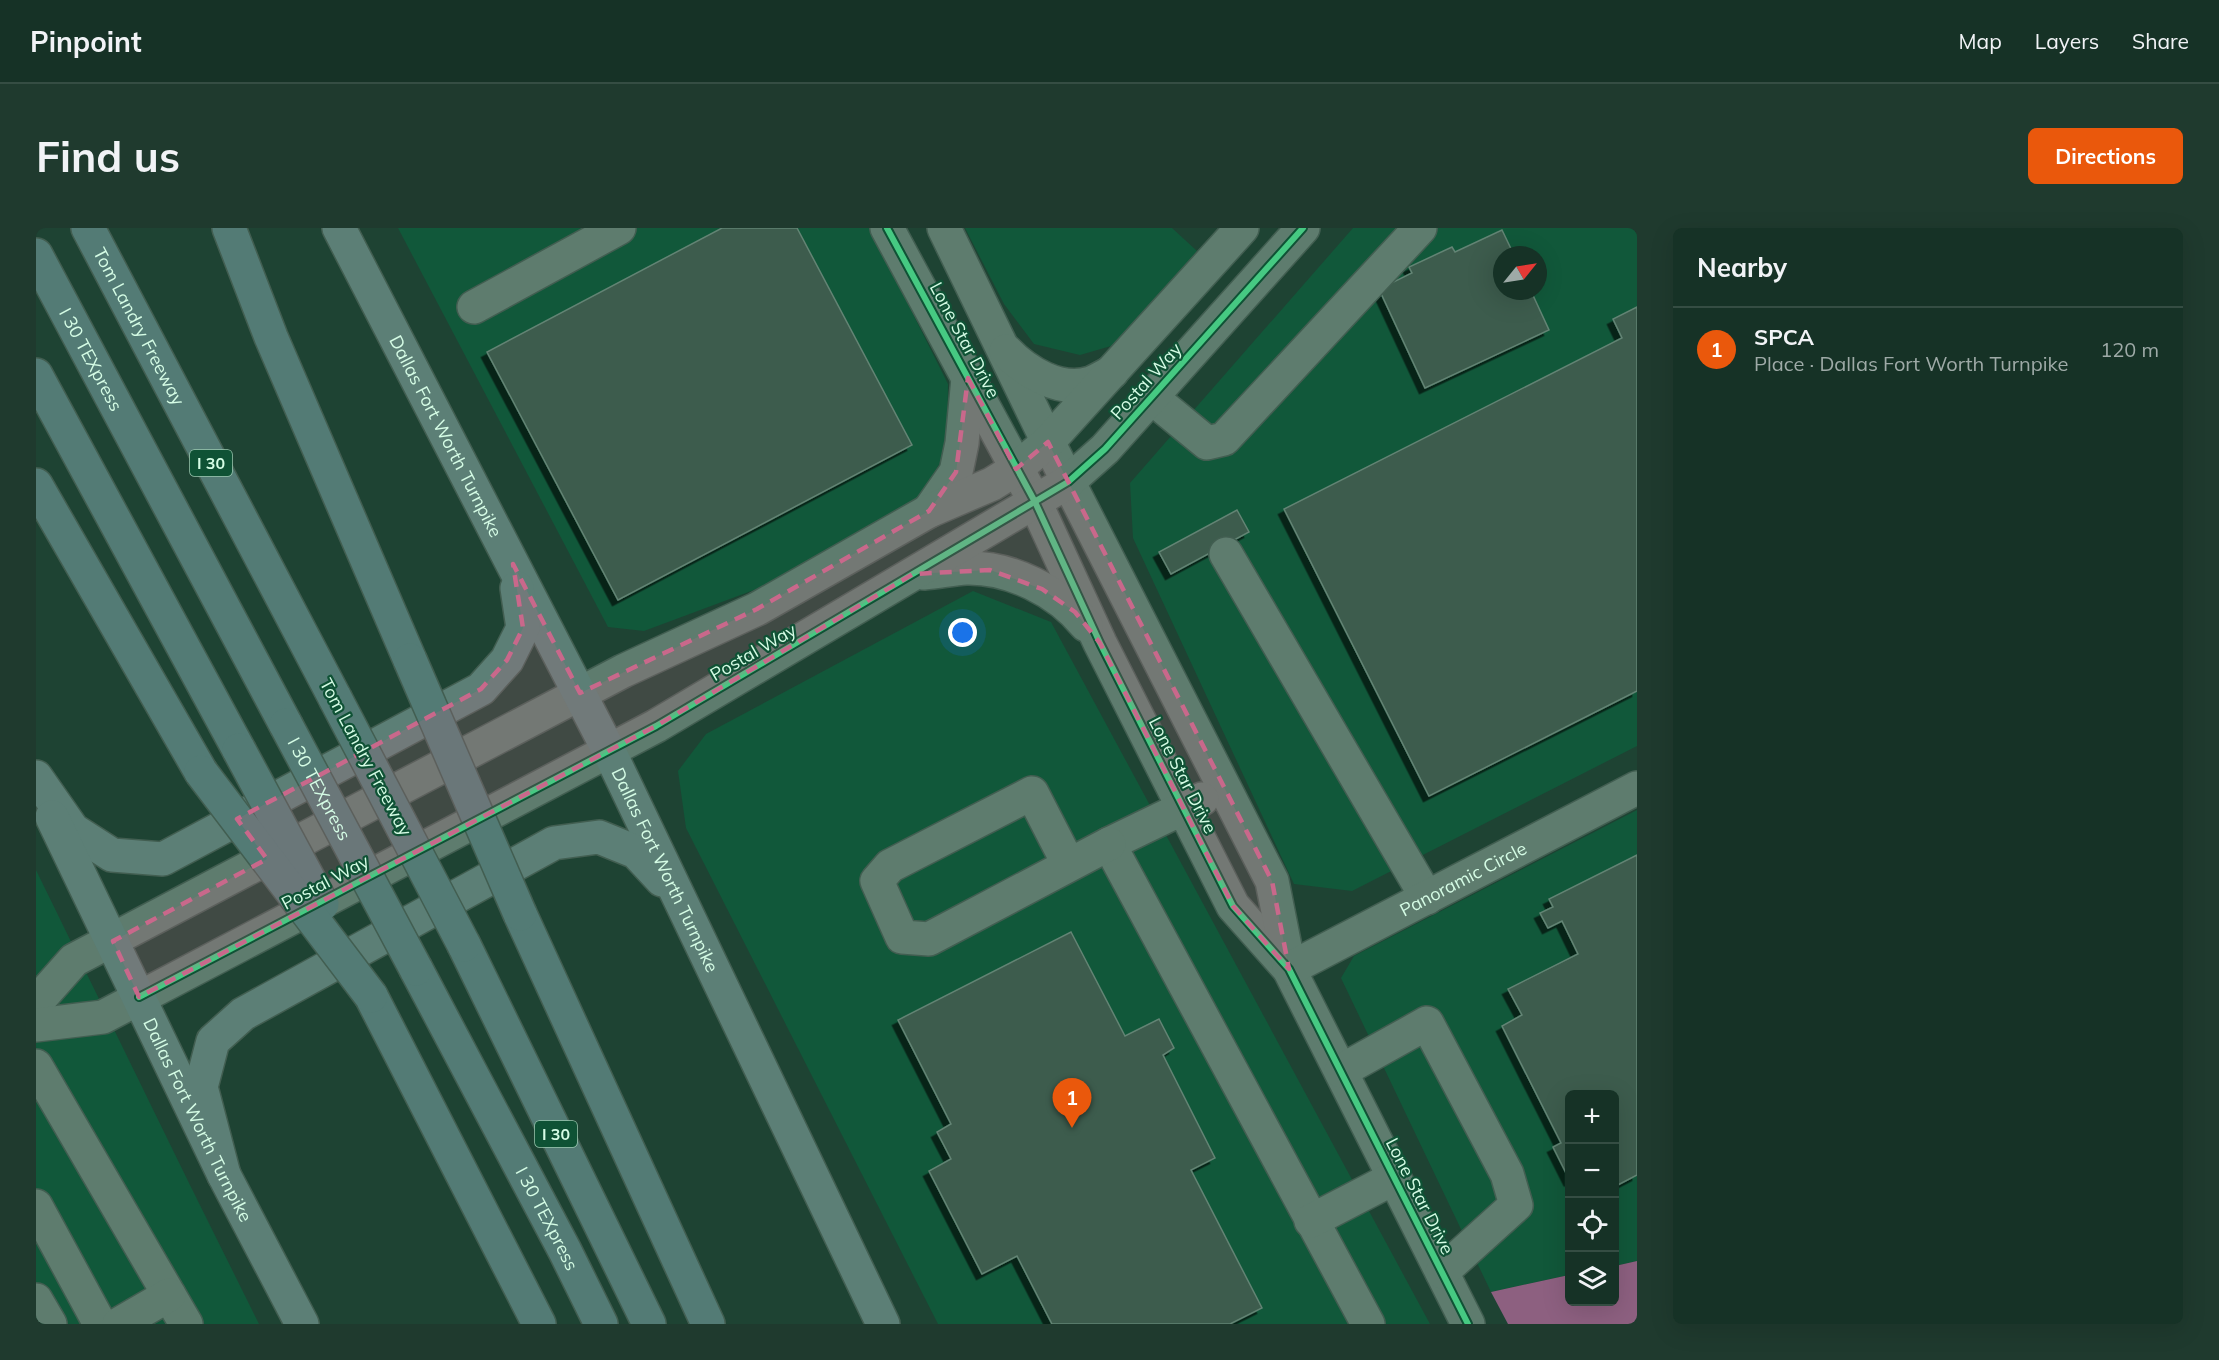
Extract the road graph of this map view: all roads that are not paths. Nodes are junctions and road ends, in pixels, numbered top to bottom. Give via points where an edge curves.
1 (88, 228) edge
2 (229, 228) edge
3 (339, 228) edge
4 (619, 228) edge
5 (887, 228) edge
6 (944, 228) edge
7 (1242, 228) edge
8 (1303, 228) edge
9 (1420, 228) edge
10 (36, 255) edge
11 (474, 307) dead end
12 (1005, 350) junction
13 (1112, 372) junction
14 (36, 375) edge
15 (968, 378) junction
16 (1151, 397) junction
17 (1048, 442) junction
18 (1016, 469) junction
19 (1068, 482) junction
20 (36, 485) edge
21 (1035, 502) junction
22 (929, 511) junction
23 (1226, 554) dead end
24 (513, 564) junction
25 (913, 574) junction
26 (1100, 643) junction
27 (580, 693) junction
28 (608, 749) junction
29 (36, 777) edge
30 (36, 783) edge
31 (1225, 788) junction
32 (1637, 788) edge
33 (1184, 808) junction
34 (1109, 844) junction
35 (1070, 865) junction
36 (678, 896) junction
37 (1427, 898) junction
38 (112, 941) junction
39 (1289, 969) junction
40 (371, 996) junction
41 (140, 997) junction
42 (36, 1003) edge
43 (36, 1025) edge
44 (36, 1066) edge
45 (1341, 1071) junction
46 (224, 1175) junction
47 (1394, 1178) junction
48 (36, 1206) edge
49 (1311, 1221) junction
50 (1442, 1272) junction
51 (169, 1295) junction
52 (36, 1300) edge
53 (50, 1324) edge
54 (100, 1324) edge
55 (119, 1324) edge
56 (186, 1324) edge
57 (302, 1324) edge
58 (539, 1324) edge
59 (601, 1324) edge
60 (649, 1324) edge
61 (708, 1324) edge
62 (883, 1324) edge
63 (1368, 1324) edge
64 (1468, 1324) edge

1 - 60 highway, Tom Landry Freeway / I 30, bridge via 464,945
2 - 61 highway, bridge via 271,337 520,914
3 - 24 main road, Dallas Fort Worth Turnpike
4 - 11 street
5 - 15 street, Lone Star Drive
6 - 12 street, Lone Star Drive
7 - 13 street, Postal Way
8 - 16 street, Postal Way
9 - 16 street via 1224,439 1207,442
10 - 59 highway, I 30 TEXpress, bridge
12 - 13 street via 1020,365 1055,382 1089,384
12 - 17 street, Lone Star Drive
13 - 17 street, Postal Way
14 - 40 highway, bridge
15 - 18 street, Lone Star Drive
15 - 22 street via 956,472
16 - 19 street, Postal Way via 1105,449
17 - 18 street, Postal Way
17 - 19 street, Lone Star Drive
18 - 21 street, Lone Star Drive
18 - 22 street, Postal Way via 992,484
19 - 21 street, Postal Way
19 - 31 street, Lone Star Drive
20 - 40 highway, bridge via 201,772
21 - 25 street, Postal Way
21 - 26 street, Lone Star Drive
22 - 27 street, Postal Way via 757,609
23 - 37 street
24 - 27 main road, Dallas Fort Worth Turnpike
24 - 29 main road via 523,628 507,660 481,689 163,859 112,855 73,830
25 - 26 street via 966,568 1011,575 1042,588 1075,612
25 - 28 street, Postal Way via 656,726
26 - 33 street, Lone Star Drive
27 - 28 main road, Dallas Fort Worth Turnpike
27 - 38 street, Postal Way
28 - 36 main road, Dallas Fort Worth Turnpike
28 - 41 street, Postal Way
30 - 38 main road, Dallas Fort Worth Turnpike
31 - 33 street, Lone Star Drive
31 - 39 street, Lone Star Drive via 1272,881
32 - 37 street, Panoramic Circle
33 - 34 street
33 - 39 street, Lone Star Drive via 1233,906
34 - 35 street
34 - 49 street
35 - 35 street via 928,939 902,937 877,881 890,866 1032,793
36 - 46 main road via 636,852 599,837 554,843 243,1014 213,1041 201,1087
36 - 62 main road, Dallas Fort Worth Turnpike
37 - 39 street, Panoramic Circle
38 - 41 main road, Dallas Fort Worth Turnpike
38 - 42 street, Postal Way via 74,960
39 - 45 street, Lone Star Drive
40 - 58 highway
41 - 43 street, Postal Way via 103,1017
41 - 46 main road, Dallas Fort Worth Turnpike
44 - 51 street
45 - 47 street, Lone Star Drive
45 - 50 street via 1427,1023 1507,1174 1516,1204
46 - 57 main road, Dallas Fort Worth Turnpike
47 - 49 street
47 - 50 street, Lone Star Drive
48 - 54 street
49 - 63 street
50 - 64 street, Lone Star Drive
51 - 55 street
51 - 56 street
52 - 53 street

